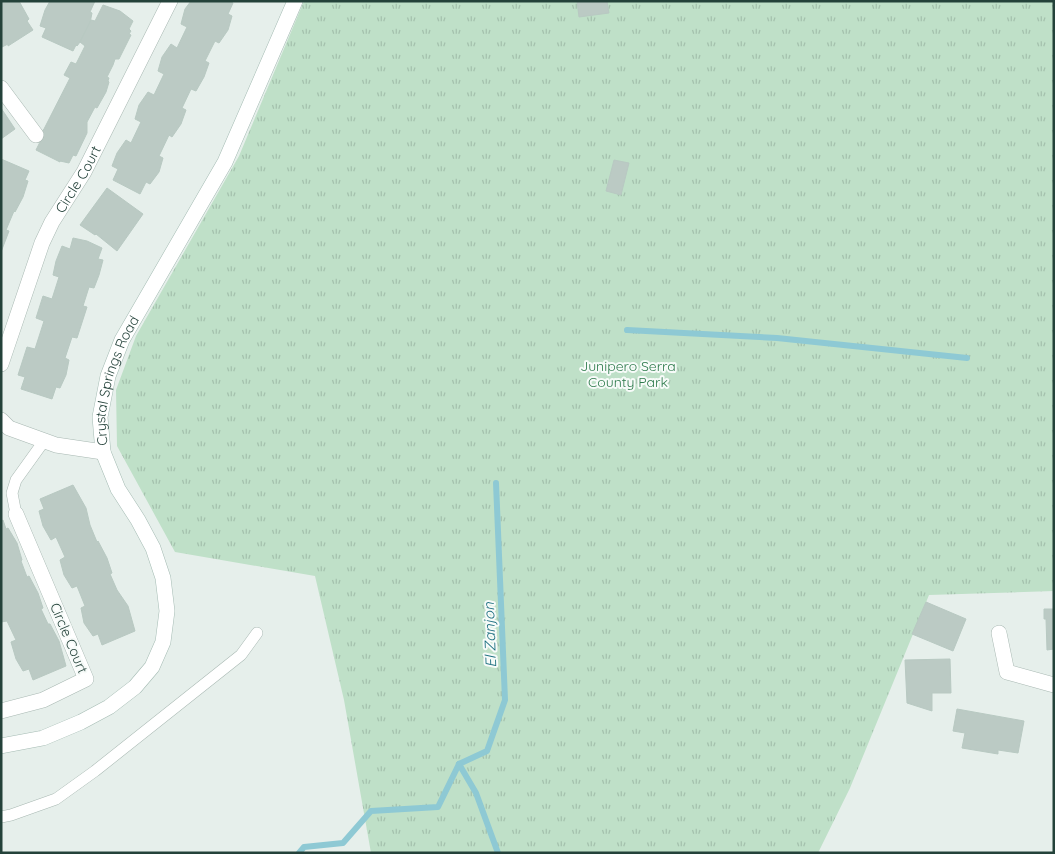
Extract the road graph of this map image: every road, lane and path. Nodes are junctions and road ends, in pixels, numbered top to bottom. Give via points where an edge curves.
1 (170, 1) edge
2 (295, 1) edge
3 (1, 88) edge
4 (36, 135) dead end
5 (1, 364) edge
6 (1, 420) edge
7 (44, 440) junction
8 (104, 452) junction
9 (16, 514) joint
10 (999, 632) dead end
11 (257, 633) dead end
12 (1054, 685) edge
13 (1, 711) edge
14 (1, 746) edge
15 (1, 816) edge

1 - 5 street, Circle Court via 84,172 42,243
2 - 8 street, Crystal Springs Road via 225,162 122,340 108,376 100,417
3 - 4 street
6 - 7 street via 9,428
7 - 8 street
7 - 9 lane via 16,480 12,493
8 - 14 street, Crystal Springs Road via 118,488 153,548 167,611 163,642 152,667 135,687 109,707 44,738
9 - 13 street, Circle Court via 86,679 43,700
10 - 12 street via 1007,672
11 - 15 lane via 241,655 56,799

